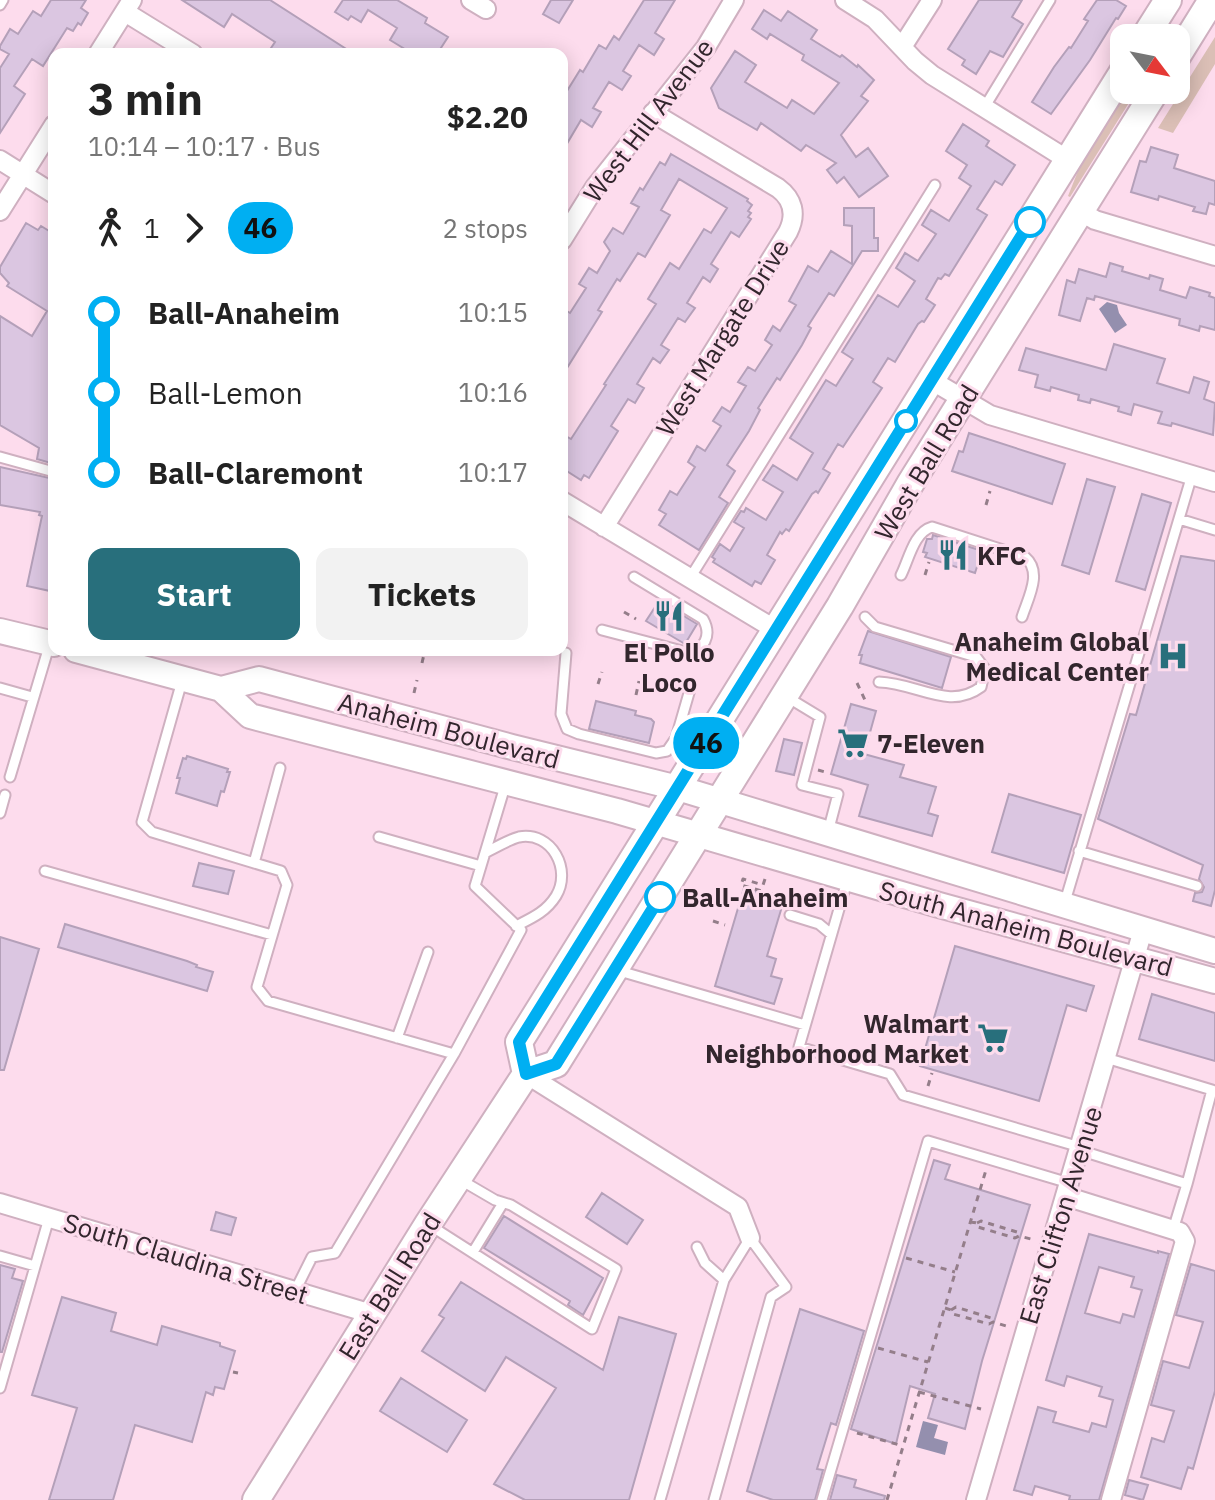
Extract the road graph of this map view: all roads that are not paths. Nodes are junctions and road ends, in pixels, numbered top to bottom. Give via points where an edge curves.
1 (734, 0) edge
2 (845, 0) edge
3 (932, 0) edge
4 (1050, 0) edge
5 (1168, 0) edge
6 (1212, 0) edge
7 (129, 6) edge
8 (1153, 24) edge
9 (1190, 35) edge
10 (902, 47) junction
11 (102, 48) edge
12 (185, 48) edge
13 (1110, 92) edge
14 (1147, 104) edge
15 (984, 108) junction
16 (653, 113) junction
17 (48, 134) edge
18 (0, 160) edge
19 (1068, 160) junction
20 (23, 174) junction
21 (935, 185) dead end
22 (48, 190) edge
23 (0, 211) edge
24 (1080, 211) junction
25 (568, 230) edge
26 (1215, 256) edge
27 (931, 380) junction
28 (963, 400) junction
29 (0, 457) edge
30 (48, 470) edge
31 (1192, 475) junction
32 (1215, 482) edge
33 (568, 505) edge
34 (1179, 519) junction
35 (604, 527) junction
36 (1215, 530) edge
37 (901, 575) dead end
38 (634, 577) dead end
39 (690, 578) junction
40 (865, 617) dead end
41 (1022, 617) dead end
42 (602, 630) dead end
43 (776, 630) junction
44 (0, 631) edge
45 (48, 643) edge
46 (48, 655) edge
47 (99, 656) edge
48 (566, 656) edge
49 (182, 678) junction
50 (879, 682) dead end
51 (691, 686) dead end
52 (0, 688) edge
53 (221, 689) junction
54 (784, 696) junction
55 (32, 697) junction
56 (280, 768) dead end
57 (10, 777) dead end
58 (506, 783) junction
59 (678, 788) junction
60 (5, 795) dead end
61 (719, 802) junction
62 (0, 813) edge
63 (657, 823) junction
64 (827, 834) junction
65 (698, 836) junction
66 (379, 837) dead end
67 (1079, 851) junction
68 (485, 853) junction
69 (254, 863) junction
70 (481, 866) junction
71 (45, 871) dead end
72 (848, 878) junction
73 (1197, 886) dead end
74 (1064, 905) junction
75 (790, 915) dead end
76 (516, 926) junction
77 (1143, 930) junction
78 (831, 934) junction
79 (272, 935) junction
80 (1215, 951) edge
81 (428, 952) dead end
82 (1136, 958) junction
83 (614, 970) junction
84 (1215, 981) edge
85 (805, 1025) junction
86 (397, 1038) junction
87 (454, 1054) junction
88 (1106, 1058) junction
89 (526, 1074) junction
90 (1080, 1148) junction
91 (458, 1178) junction
92 (1187, 1184) junction
93 (1067, 1190) junction
94 (0, 1203) edge
95 (503, 1203) junction
96 (49, 1218) junction
97 (428, 1224) junction
98 (1173, 1230) junction
99 (750, 1238) junction
100 (697, 1247) dead end
101 (473, 1252) junction
102 (0, 1256) edge
103 (35, 1266) junction
104 (724, 1280) junction
105 (295, 1291) junction
106 (372, 1314) junction
107 (0, 1388) edge
108 (256, 1500) edge
109 (660, 1500) edge
110 (714, 1500) edge
111 (822, 1500) edge
112 (976, 1500) edge
113 (1111, 1500) edge

1 - 16 street, West Hill Avenue via 706,47
2 - 10 street via 875,19
3 - 10 street
4 - 15 lane
5 - 8 main road
6 - 9 main road
7 - 11 street
7 - 12 street
10 - 15 street via 932,75
13 - 19 main road, West Ball Road
14 - 24 main road, West Ball Road
15 - 19 street
16 - 25 street, West Hill Avenue
16 - 35 street, West Margate Drive via 778,188 789,198 793,212 788,232
17 - 20 street
18 - 20 street
19 - 27 main road, West Ball Road
20 - 22 street
20 - 23 street
21 - 39 lane
24 - 26 street
24 - 28 main road, West Ball Road
27 - 28 street
27 - 43 main road, West Ball Road
28 - 31 street via 990,415
28 - 54 main road, West Ball Road
29 - 30 lane
31 - 32 street
31 - 34 lane
33 - 35 street
34 - 36 lane
34 - 67 lane
35 - 39 street
37 - 41 lane via 918,535 932,527 1025,557 1035,573
38 - 42 lane via 703,619 708,636 704,644 686,652
39 - 43 street
40 - 50 lane via 875,627 976,657 985,669 981,687 962,698
43 - 59 main road, West Ball Road
44 - 45 main road
46 - 55 lane
47 - 49 main road, Anaheim Boulevard
48 - 51 lane via 561,714 567,729 656,753 667,751 676,738
49 - 53 main road, Anaheim Boulevard
49 - 69 lane via 142,822 152,832
52 - 55 lane
53 - 58 main road, Anaheim Boulevard via 250,716
53 - 59 main road, Anaheim Boulevard via 259,679
54 - 61 main road, West Ball Road
54 - 64 lane via 820,717 802,785 838,794
55 - 57 lane
56 - 69 lane
58 - 63 main road, Anaheim Boulevard
58 - 68 lane
59 - 61 main road, Anaheim Boulevard
59 - 63 main road, West Ball Road
60 - 62 lane
61 - 64 main road, South Anaheim Boulevard
61 - 65 main road, West Ball Road
63 - 65 main road, Anaheim Boulevard
63 - 89 main road via 519,1042
64 - 74 main road, South Anaheim Boulevard
65 - 72 main road, South Anaheim Boulevard
65 - 83 main road
66 - 70 lane
67 - 73 lane
67 - 74 lane
68 - 70 lane
68 - 76 lane via 521,837 541,840 561,865 563,879 545,911
69 - 79 lane via 281,871 287,885
70 - 76 lane via 475,886
71 - 79 lane
72 - 78 lane
72 - 82 main road, South Anaheim Boulevard
74 - 77 main road, South Anaheim Boulevard
75 - 78 lane via 819,924
76 - 87 lane via 521,930
77 - 80 main road, South Anaheim Boulevard
77 - 82 street, East Clifton Avenue
78 - 85 lane
79 - 86 lane via 257,987 268,1001
81 - 86 lane
82 - 84 main road, South Anaheim Boulevard
82 - 88 street, East Clifton Avenue
83 - 85 lane
83 - 89 main road via 556,1064
85 - 90 lane via 799,1047 890,1074 903,1095
86 - 87 lane
87 - 105 lane via 335,1253 312,1257
88 - 90 street, East Clifton Avenue
88 - 92 lane via 1212,1090
89 - 91 main road, East Ball Road
89 - 99 street via 738,1207
90 - 92 lane
90 - 93 street, East Clifton Avenue
91 - 95 lane
91 - 97 main road, East Ball Road
92 - 98 lane
93 - 98 street
93 - 111 lane via 928,1141
93 - 112 street, East Clifton Avenue
94 - 96 street, South Claudina Street
95 - 101 lane
95 - 101 lane via 616,1269 592,1329
96 - 103 lane
96 - 105 street, South Claudina Street
97 - 101 lane
97 - 106 main road, East Ball Road
98 - 113 street via 1183,1236 1185,1246
99 - 104 lane
99 - 110 lane via 786,1287 771,1297
100 - 104 lane
102 - 103 lane
103 - 107 lane
104 - 109 lane
105 - 106 street, South Claudina Street
106 - 108 main road, East Ball Road

